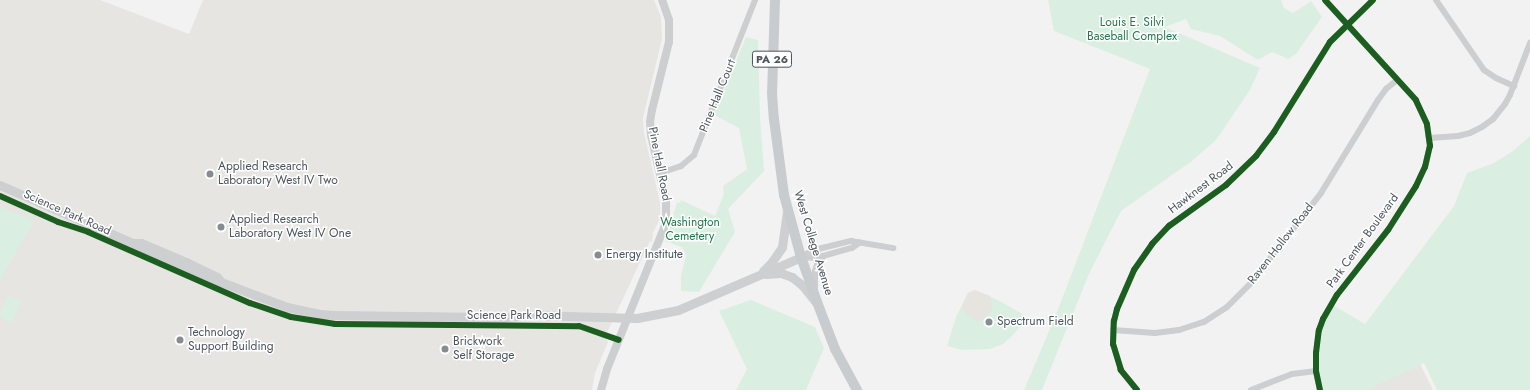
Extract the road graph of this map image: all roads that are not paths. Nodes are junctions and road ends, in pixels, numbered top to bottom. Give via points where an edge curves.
1 (662, 0) edge
2 (755, 0) edge
3 (775, 0) edge
4 (1325, 0) edge
5 (1373, 0) edge
6 (1436, 0) edge
7 (1347, 24) junction
8 (1530, 42) edge
9 (1397, 80) junction
10 (1514, 86) junction
11 (1429, 138) junction
12 (660, 173) junction
13 (0, 185) edge
14 (788, 209) junction
15 (859, 243) junction
16 (893, 248) dead end
17 (827, 255) junction
18 (801, 257) junction
19 (755, 277) junction
20 (817, 302) junction
21 (628, 318) junction
22 (1113, 330) junction
23 (1316, 371) junction
24 (602, 390) edge
25 (857, 390) edge
26 (1137, 390) edge
27 (1251, 390) edge
28 (1320, 390) edge

1 - 12 street, Pine Hall Road via 669,20 669,42 650,122
2 - 12 street, Pine Hall Court via 694,156 681,166
3 - 14 main road, West College Avenue / PA 26 via 772,93 781,176
4 - 7 street, Park Center Boulevard
5 - 7 street, Hawknest Road
6 - 10 street via 1484,70
7 - 9 street, Park Center Boulevard
7 - 22 street, Hawknest Road via 1323,50 1274,132 1256,156 1226,185 1169,226 1152,244 1126,285 1117,308
8 - 10 street
9 - 11 street, Park Center Boulevard via 1416,100 1423,112
9 - 22 street, Raven Hollow Road via 1378,100 1321,193 1250,284 1227,307 1204,322 1179,330 1150,333
10 - 11 street via 1506,104 1482,127 1458,136
11 - 23 street, Park Center Boulevard via 1428,156 1422,176 1388,230 1337,295 1323,319 1317,341
12 - 21 street, Pine Hall Road via 666,201 666,223
13 - 21 main road, Science Park Road via 133,243 138,249 213,282 221,282 274,303 319,314
14 - 18 main road, West College Avenue / PA 26
14 - 19 main road via 782,247 771,263
15 - 16 street
15 - 17 street via 852,248
15 - 18 street via 851,240 814,250
17 - 18 street via 816,258
17 - 20 street via 818,262 815,271
18 - 19 main road, Science Park Road
18 - 20 main road, West College Avenue / PA 26
19 - 20 main road via 772,273 787,275 799,282
19 - 21 main road, Science Park Road via 678,310
20 - 25 main road, West College Avenue / PA 26 via 835,349
21 - 24 street, Pine Hall Road via 607,369
22 - 26 street, Hawknest Road via 1117,361 1125,377
23 - 27 street via 1292,374
23 - 28 street, Park Center Boulevard

